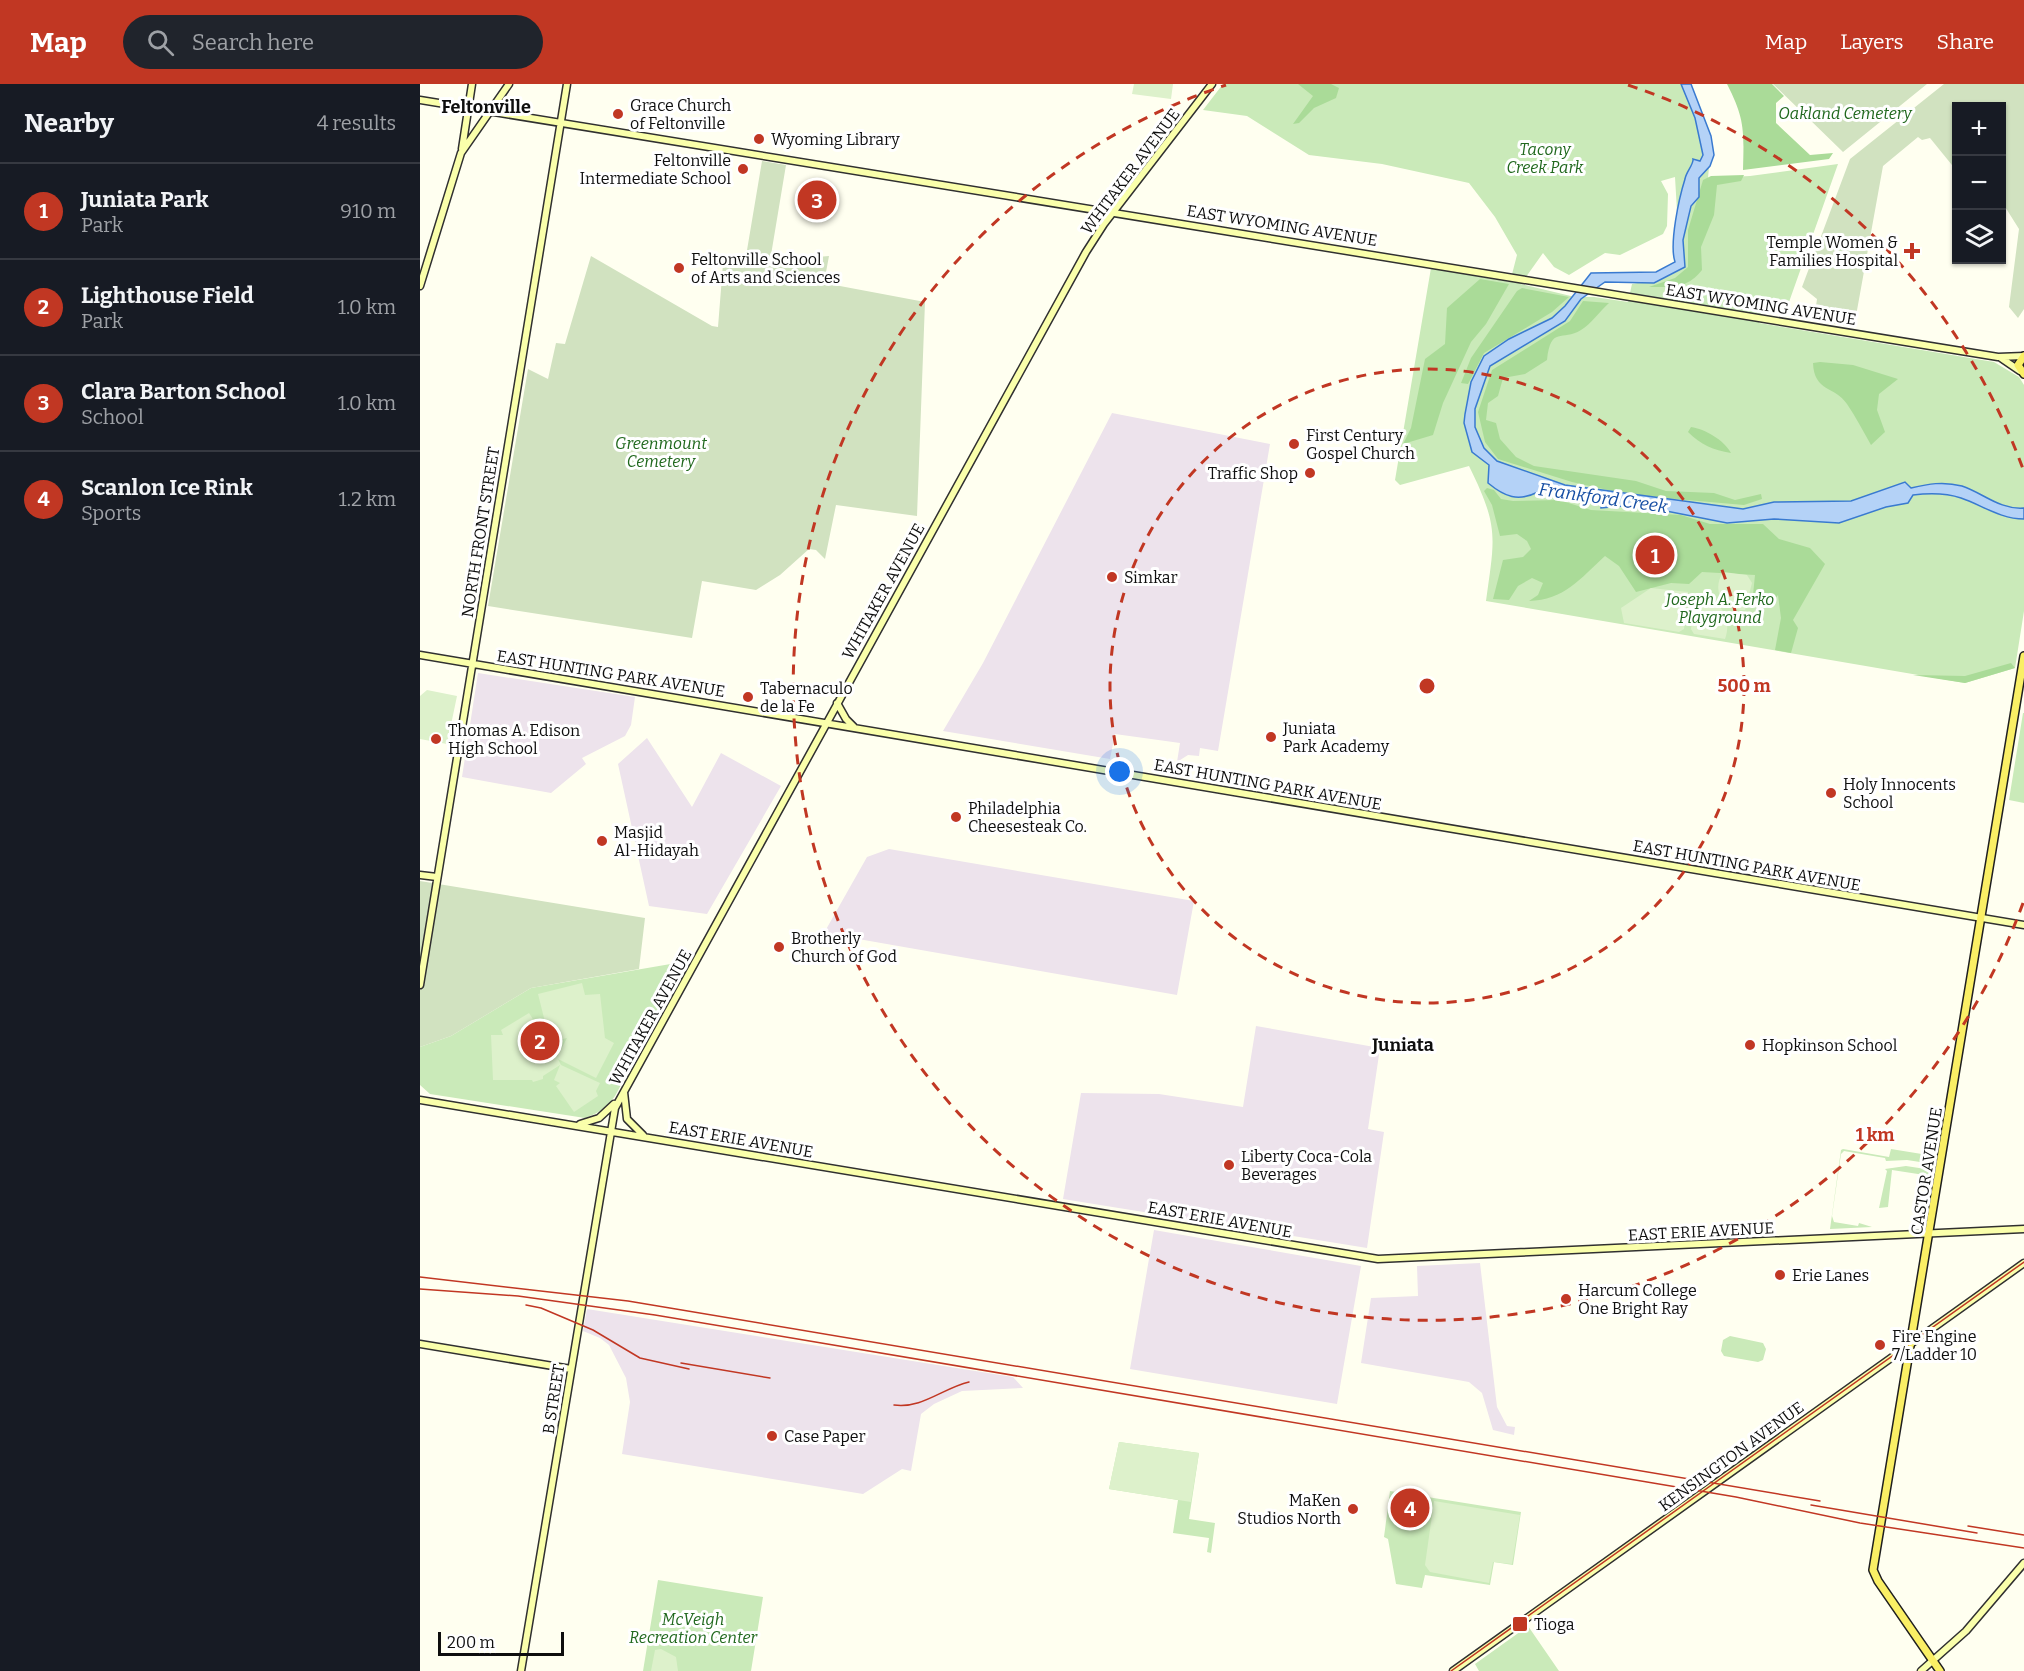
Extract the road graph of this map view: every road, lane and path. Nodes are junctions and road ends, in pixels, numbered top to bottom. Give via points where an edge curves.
1 (472, 84) edge
2 (508, 84) edge
3 (567, 84) edge
4 (1212, 84) edge
5 (420, 100) edge
6 (469, 108) junction
7 (491, 112) junction
8 (561, 123) junction
9 (461, 153) junction
10 (1114, 211) junction
11 (420, 286) edge
12 (2024, 356) edge
13 (1998, 357) junction
14 (2022, 373) edge
15 (420, 655) edge
16 (2024, 656) edge
17 (472, 664) junction
18 (837, 703) junction
19 (826, 723) junction
20 (855, 727) junction
21 (420, 875) edge
22 (437, 877) junction
23 (1981, 918) junction
24 (2024, 926) edge
25 (420, 985) edge
26 (624, 1090) junction
27 (619, 1099) junction
28 (420, 1100) edge
29 (573, 1124) junction
30 (611, 1130) junction
31 (649, 1137) junction
32 (2024, 1230) edge
33 (1929, 1234) junction
34 (2024, 1263) edge
35 (1912, 1343) junction
36 (420, 1344) edge
37 (571, 1370) junction
38 (2024, 1563) edge
39 (1933, 1661) junction
40 (522, 1671) edge
41 (1453, 1671) edge
42 (1921, 1671) edge
43 (1940, 1671) edge

1 - 6 main road
2 - 7 main road
3 - 8 main road, NORTH FRONT STREET
4 - 10 main road, WHITAKER AVENUE
5 - 6 main road, EAST WYOMING AVENUE
6 - 7 main road, EAST WYOMING AVENUE
6 - 9 main road
7 - 8 main road, EAST WYOMING AVENUE
7 - 9 main road
8 - 10 main road, EAST WYOMING AVENUE
8 - 17 main road, NORTH FRONT STREET
9 - 11 main road
10 - 13 main road, EAST WYOMING AVENUE
10 - 18 main road, WHITAKER AVENUE via 1086,252
12 - 13 main road, EAST WYOMING AVENUE
12 - 14 main road via 2019,361
13 - 14 main road, EAST WYOMING AVENUE
15 - 17 main road, EAST HUNTING PARK AVENUE
16 - 23 main road, CASTOR AVENUE
17 - 19 main road, EAST HUNTING PARK AVENUE
17 - 22 main road, NORTH FRONT STREET
18 - 19 main road, WHITAKER AVENUE
18 - 20 main road
19 - 20 main road, EAST HUNTING PARK AVENUE
19 - 26 main road, WHITAKER AVENUE
20 - 23 main road, EAST HUNTING PARK AVENUE
21 - 22 main road
22 - 25 main road, NORTH FRONT STREET
23 - 24 main road, EAST HUNTING PARK AVENUE
23 - 33 main road, CASTOR AVENUE
26 - 27 main road, WHITAKER AVENUE
26 - 31 main road via 627,1119 634,1129
27 - 29 main road via 599,1118
27 - 30 main road, WHITAKER AVENUE
28 - 29 main road, EAST ERIE AVENUE
29 - 30 main road, EAST ERIE AVENUE
30 - 31 main road, EAST ERIE AVENUE
30 - 37 main road, B STREET
31 - 33 main road, EAST ERIE AVENUE via 1378,1259
32 - 33 main road, EAST ERIE AVENUE
33 - 35 main road, CASTOR AVENUE
34 - 35 main road, KENSINGTON AVENUE
35 - 39 main road, CASTOR AVENUE via 1873,1570
35 - 41 main road, KENSINGTON AVENUE
36 - 37 main road
37 - 40 main road, B STREET
38 - 39 main road via 1966,1631
39 - 42 main road
39 - 43 main road, CASTOR AVENUE

